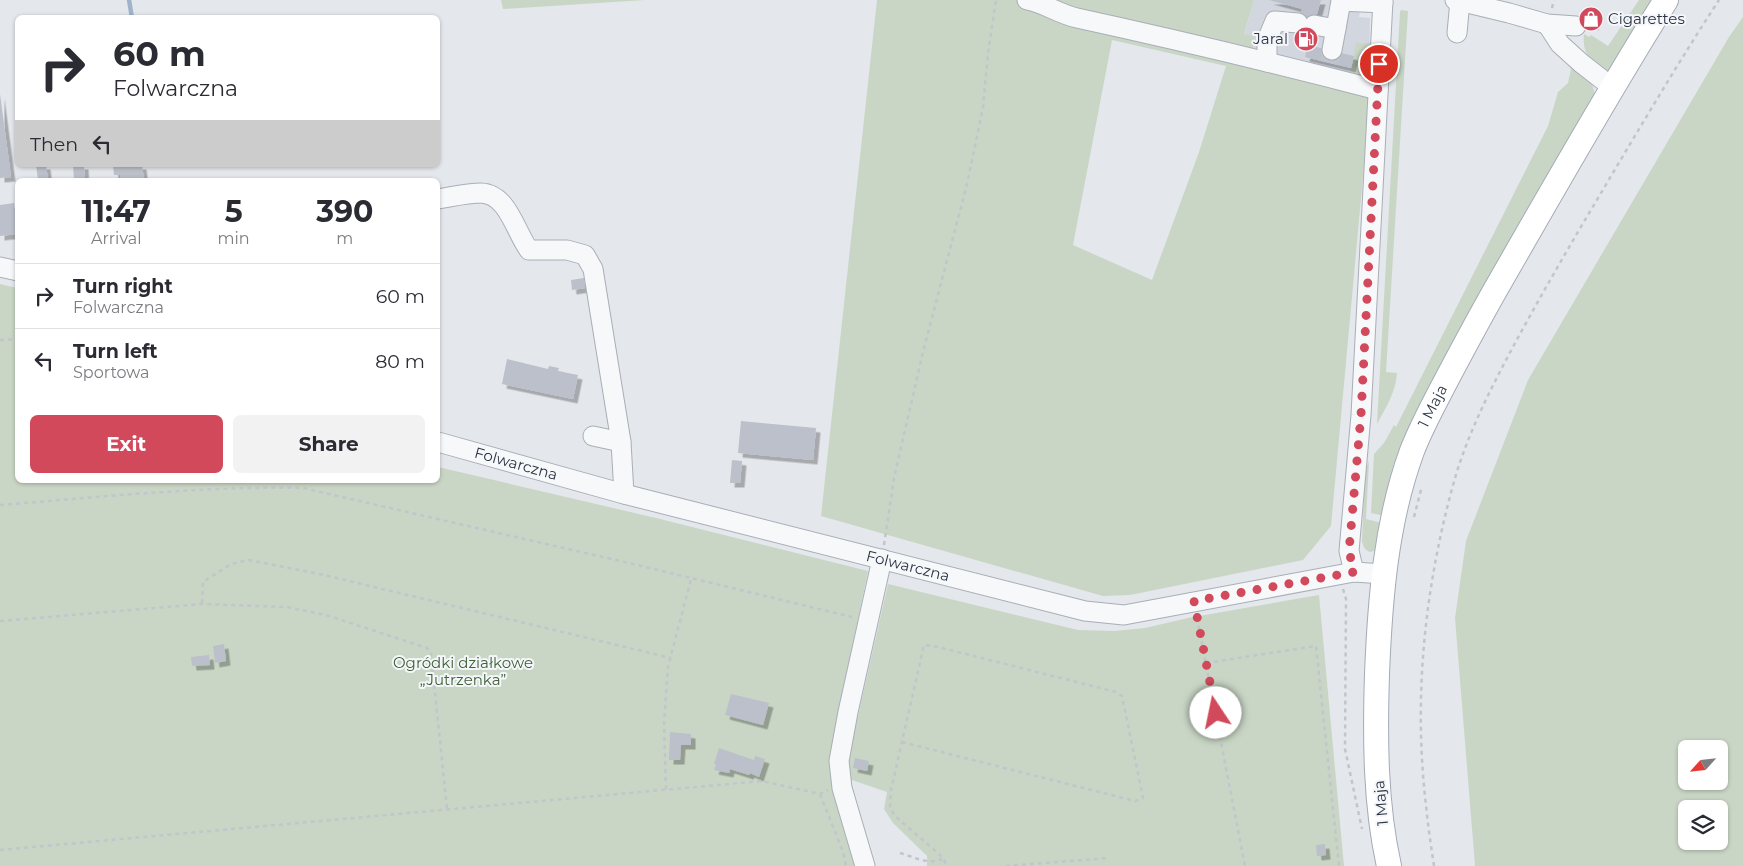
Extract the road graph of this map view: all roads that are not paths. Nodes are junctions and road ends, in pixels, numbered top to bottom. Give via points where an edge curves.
1 (1027, 0) edge
2 (1666, 0) edge
3 (1463, 1) edge
4 (1383, 2) edge
5 (1547, 24) junction
6 (1576, 26) dead end
7 (1336, 30) junction
8 (1452, 33) dead end
9 (1267, 62) junction
10 (1329, 63) junction
11 (1613, 88) junction
12 (1378, 90) junction
13 (440, 199) edge
14 (0, 267) edge
15 (15, 270) edge
16 (592, 436) dead end
17 (622, 442) junction
18 (440, 443) edge
19 (624, 494) junction
20 (882, 559) junction
21 (1347, 573) junction
22 (1384, 574) junction
23 (865, 865) edge
24 (1389, 866) edge

1 - 9 street via 1064,15
2 - 11 main road, 1 Maja
3 - 5 street
3 - 8 street
4 - 7 street via 1341,1
4 - 12 street
5 - 6 street
5 - 11 street via 1560,44
7 - 9 street via 1275,22 1267,40
7 - 10 street
9 - 10 street
10 - 12 street
11 - 22 main road, 1 Maja via 1495,290 1427,416 1412,451 1392,522
12 - 21 street via 1361,415
13 - 17 street via 480,193 494,195 504,205 530,250 567,250 585,255 593,269
14 - 15 street
16 - 17 street
17 - 19 street
18 - 19 street, Folwarczna
19 - 20 street, Folwarczna
20 - 21 street, Folwarczna via 1085,611 1124,615
20 - 23 street via 840,761 841,784
21 - 22 street, Folwarczna
22 - 24 main road, 1 Maja via 1375,724 1381,813

